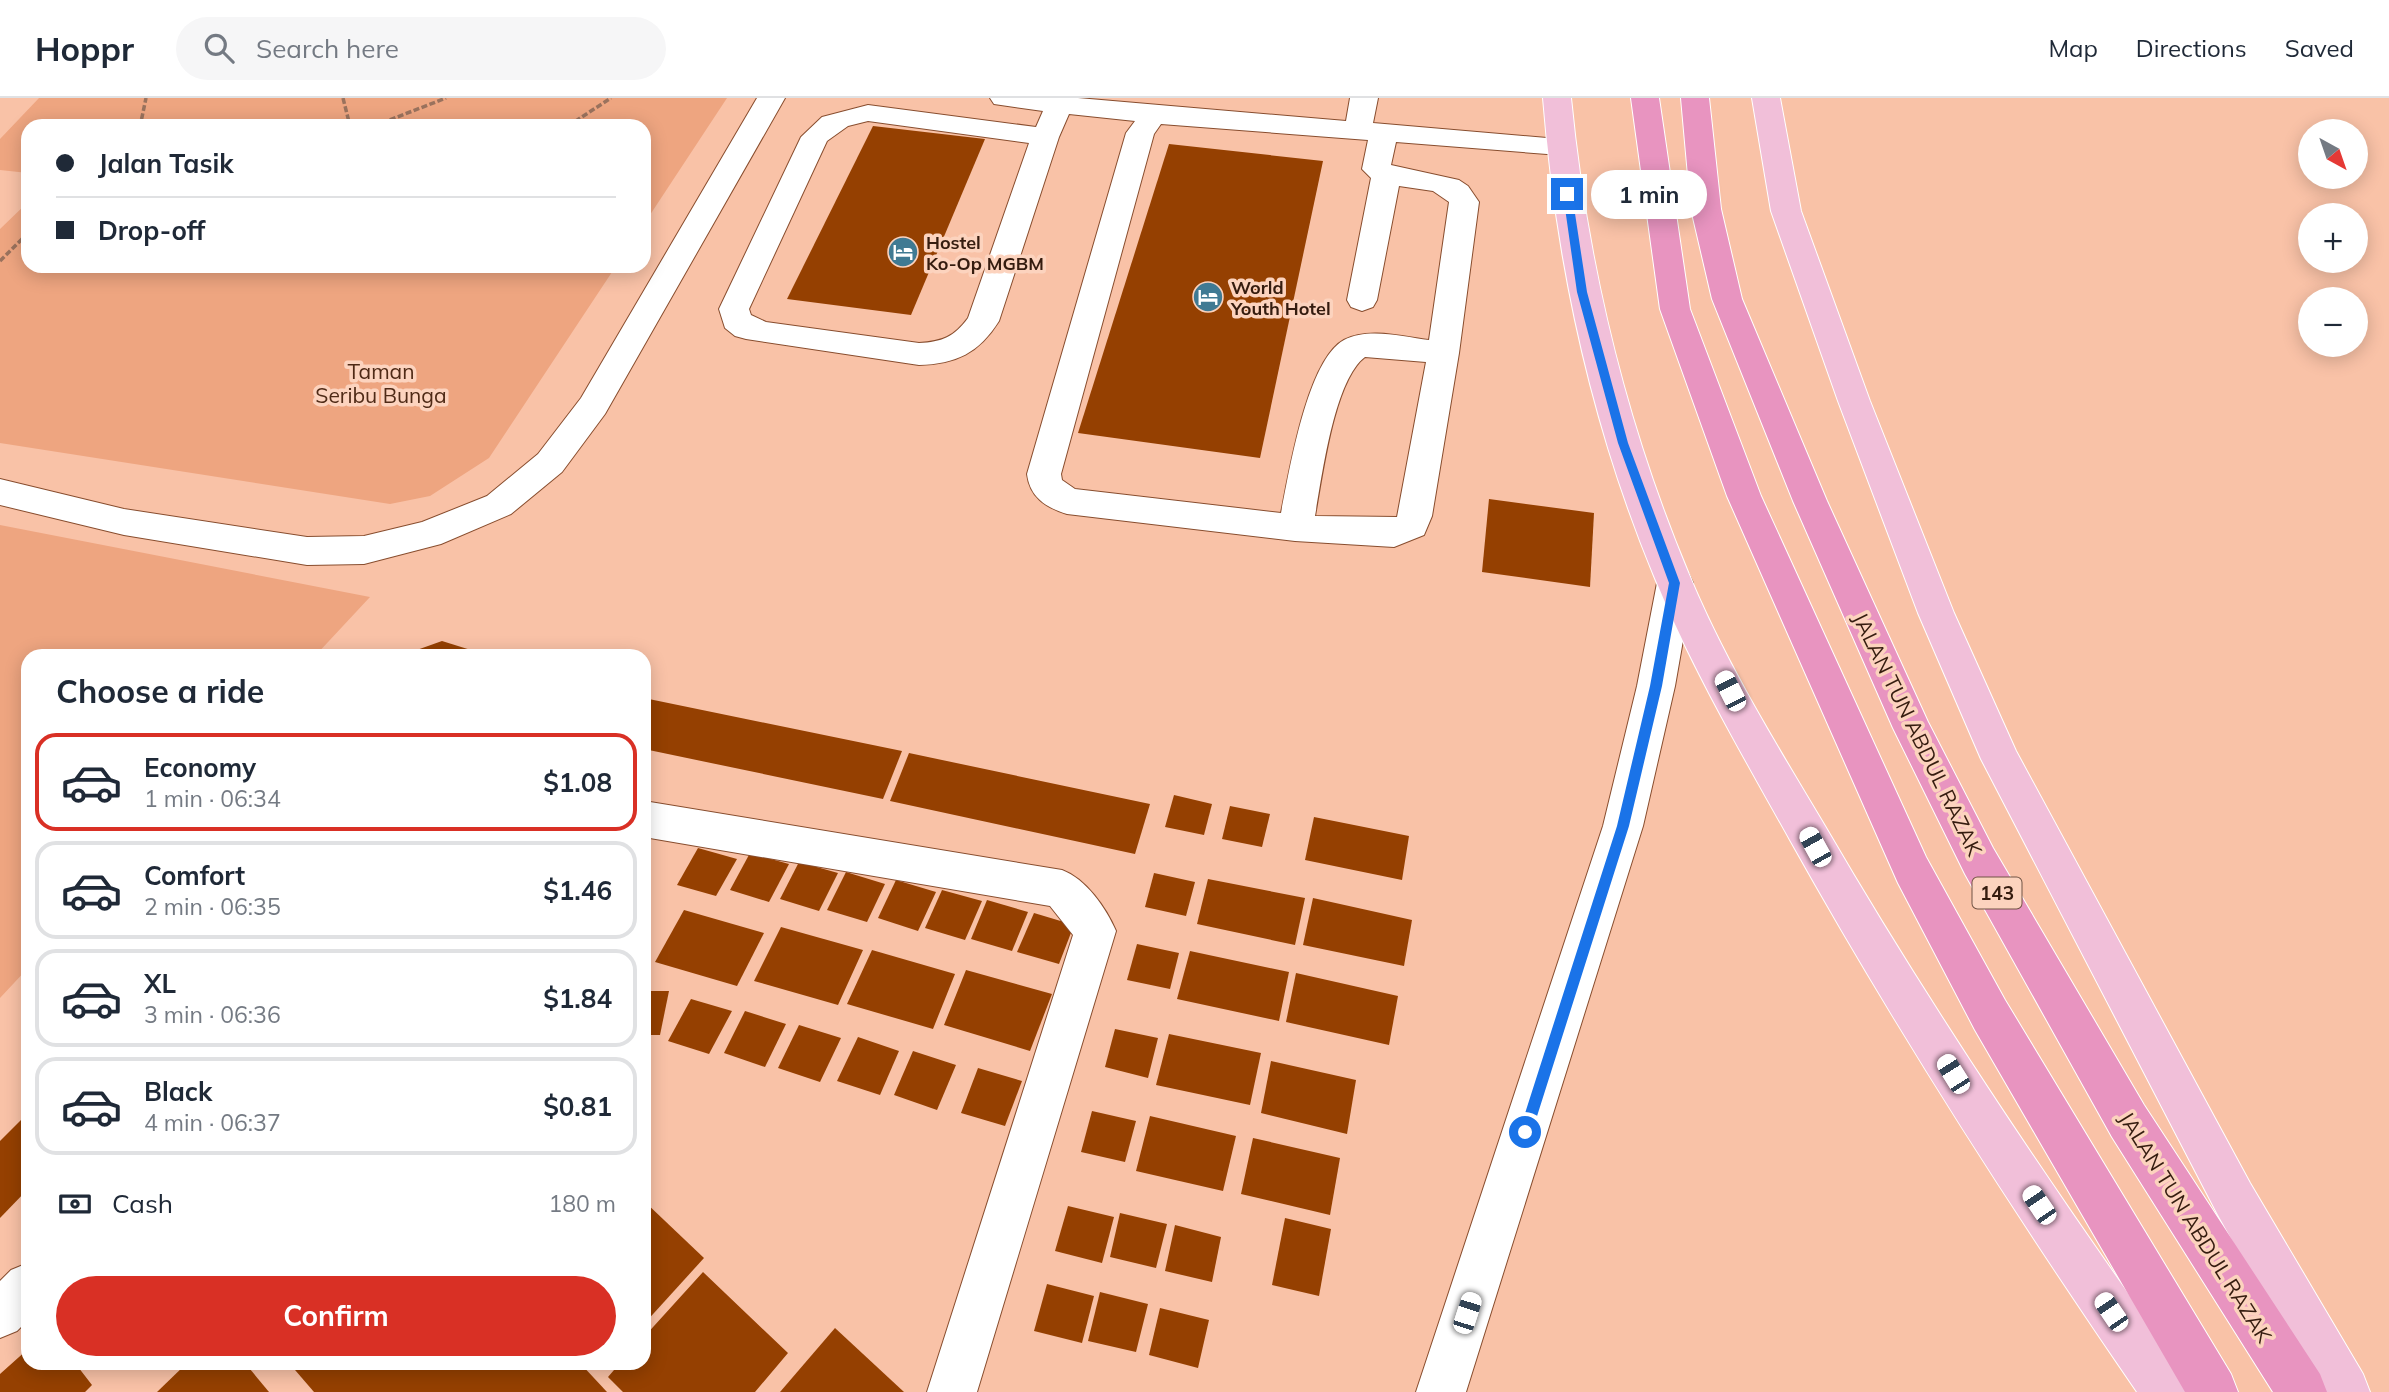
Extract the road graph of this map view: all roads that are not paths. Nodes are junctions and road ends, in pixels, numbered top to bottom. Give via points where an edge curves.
1 (771, 98) edge
2 (1004, 98) edge
3 (1364, 98) edge
4 (1556, 98) edge
5 (1645, 98) edge
6 (1695, 98) edge
7 (1766, 98) edge
8 (1078, 103) edge
9 (1154, 115) junction
10 (1371, 131) junction
11 (1045, 137) junction
12 (1560, 146) junction
13 (1386, 177) junction
14 (1362, 300) dead end
15 (1443, 353) junction
16 (0, 492) edge
17 (1294, 528) junction
18 (1675, 583) junction
19 (651, 820) edge
20 (21, 1294) edge
21 (0, 1314) edge
22 (952, 1392) edge
23 (1441, 1392) edge
24 (2167, 1392) edge
25 (2213, 1392) edge
26 (2302, 1392) edge
27 (2345, 1392) edge

1 - 16 street via 593,406 550,463 499,505 429,534 364,550 307,551 124,522
2 - 8 street
3 - 10 street
4 - 12 main road
5 - 25 highway via 1675,309 1744,496 1912,870 1997,1027
6 - 26 highway, JALAN TUN ABDUL RAZAK / 143 via 1706,209 1727,299 1906,716 1979,861 2128,1121
7 - 27 main road via 1786,211 1936,612 2000,759 2234,1199
8 - 9 street
8 - 11 street
9 - 10 street
9 - 17 street via 1136,146 1044,474 1046,487 1067,501
10 - 12 street
10 - 13 street via 1376,169
11 - 11 street via 984,321 968,342 943,354 919,354 766,333 736,320 734,309 814,137 826,125 844,116 868,113
12 - 18 main road via 1582,292 1623,443
13 - 14 street
13 - 15 street via 1444,184 1461,194 1464,202
15 - 17 street via 1367,346 1354,348 1340,359 1319,413
15 - 17 street via 1412,526 1394,533
18 - 23 street via 1623,826
18 - 24 main road via 1840,892 1982,1119
19 - 22 street via 1062,889 1095,931
20 - 21 street

